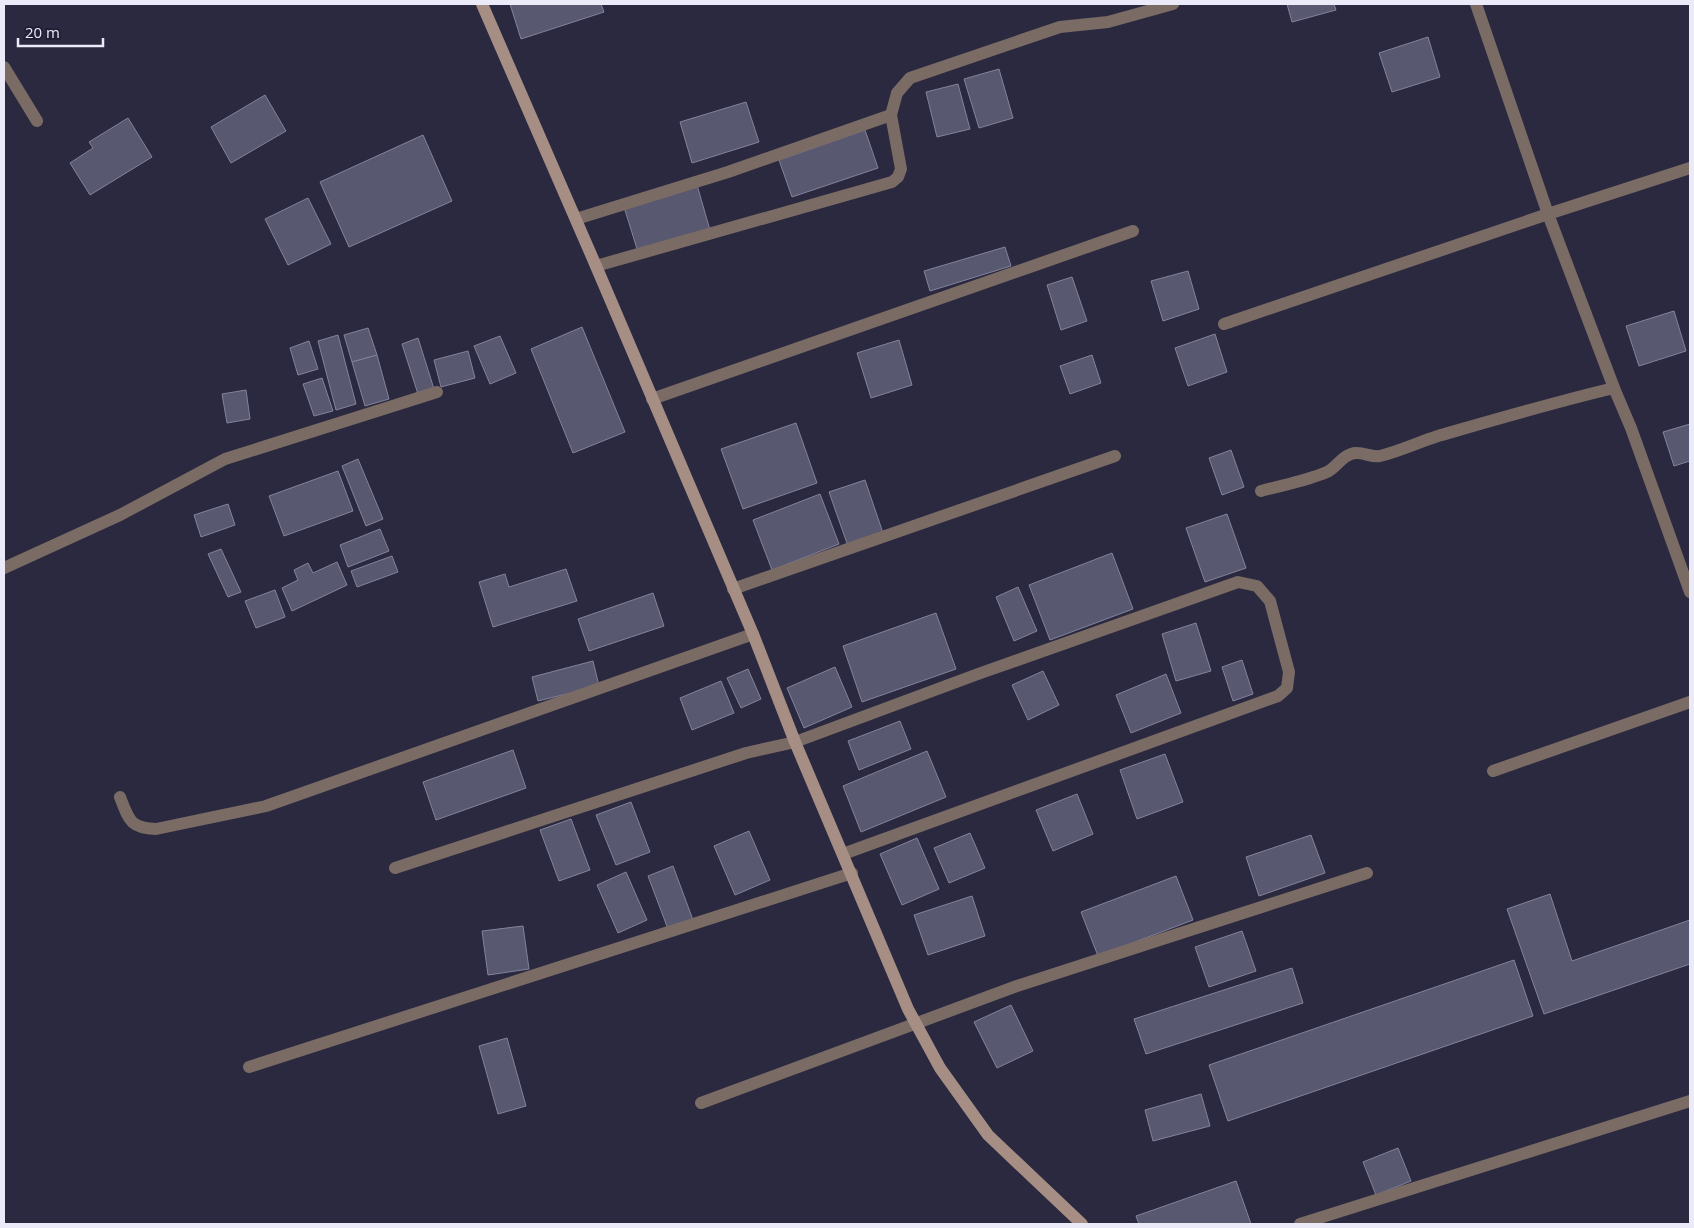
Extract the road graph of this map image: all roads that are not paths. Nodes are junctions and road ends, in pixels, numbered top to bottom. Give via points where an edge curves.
1 (482, 4) edge
2 (1173, 4) edge
3 (1476, 4) edge
4 (4, 67) edge
5 (892, 115) junction
6 (37, 121) dead end
7 (1690, 168) edge
8 (1548, 214) junction
9 (576, 219) junction
10 (1133, 231) dead end
11 (596, 266) junction
12 (1224, 324) dead end
13 (1614, 388) junction
14 (437, 392) dead end
15 (652, 399) junction
16 (1115, 456) dead end
17 (1261, 491) dead end
18 (4, 568) edge
19 (733, 589) junction
20 (1690, 592) edge
21 (753, 634) junction
22 (1690, 702) edge
23 (795, 742) junction
24 (1492, 771) dead end
25 (120, 797) dead end
26 (843, 854) junction
27 (395, 868) dead end
28 (852, 873) junction
29 (1367, 873) dead end
30 (916, 1023) junction
31 (249, 1068) dead end
32 (1690, 1100) edge
33 (701, 1103) dead end
34 (1082, 1224) edge
35 (1300, 1224) edge

1 - 9 street
2 - 5 street via 1108,22 1060,27 910,78 897,93
3 - 8 street
4 - 6 street
5 - 9 street via 728,172
5 - 11 street via 901,169 892,182
7 - 8 street
8 - 12 street
8 - 13 street
9 - 11 street
10 - 15 street
11 - 15 street
13 - 17 street via 1508,416 1380,456 1358,452 1350,454 1317,476
13 - 20 street
14 - 18 street via 225,459 120,516
15 - 19 street
16 - 19 street
19 - 21 street
21 - 23 street
21 - 25 street via 266,806 156,829 140,828 129,819
22 - 24 street
23 - 26 street
23 - 26 street via 1238,582 1257,586 1270,601 1289,672 1287,688 1278,696
23 - 27 street via 746,753
26 - 28 street
28 - 30 street
28 - 31 street
29 - 30 street via 1017,986
30 - 33 street
30 - 34 street via 940,1068 988,1134
32 - 35 street

